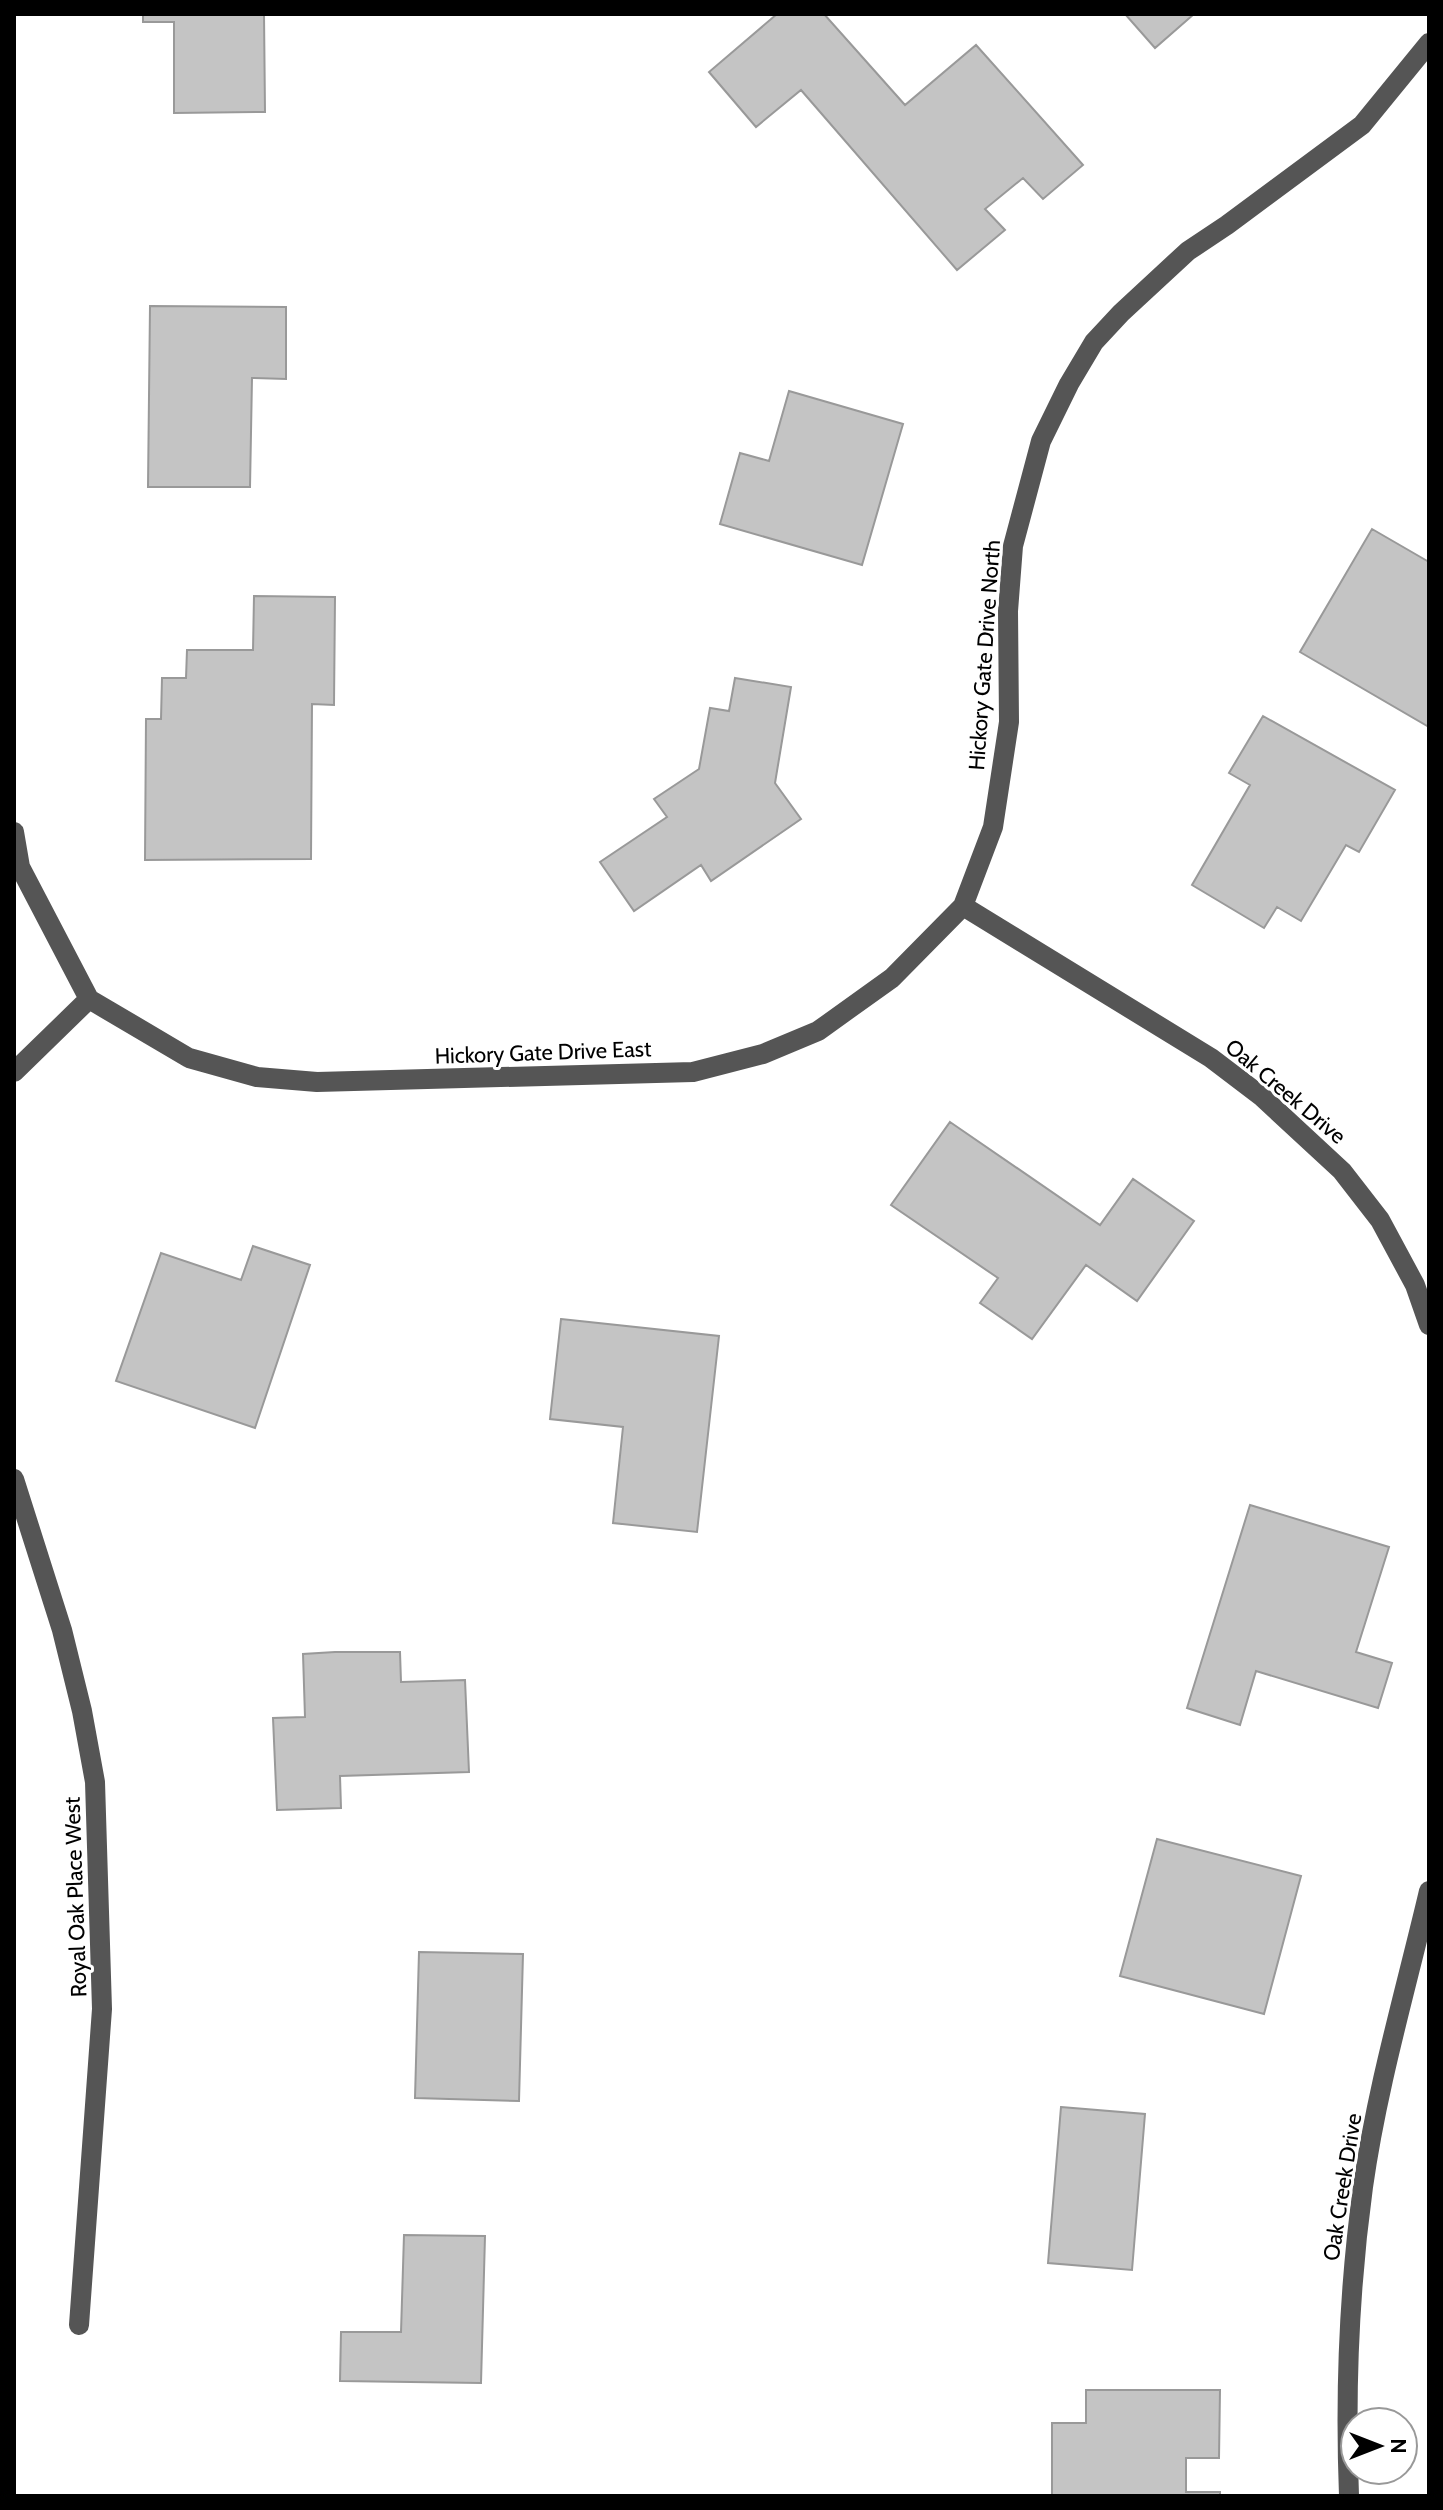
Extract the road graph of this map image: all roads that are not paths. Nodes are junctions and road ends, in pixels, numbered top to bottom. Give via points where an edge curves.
1 (1429, 43) edge
2 (14, 832) edge
3 (963, 906) junction
4 (89, 999) junction
5 (14, 1072) edge
6 (1429, 1325) edge
7 (14, 1479) edge
8 (1429, 1891) edge
9 (79, 2325) dead end
10 (1349, 2496) edge

1 - 3 street, Hickory Gate Drive North via 1362,125 1188,251 1121,313 1094,342 1069,384 1041,441 1013,546 1009,722 993,827
2 - 4 street via 20,867
3 - 4 street, Hickory Gate Drive East via 892,978 818,1031 763,1054 693,1072 317,1082 257,1077 189,1058
3 - 6 street, Oak Creek Drive via 1211,1058 1261,1096 1342,1171 1380,1220 1415,1285
4 - 5 street
7 - 9 street, Royal Oak Place West via 62,1630 95,1782 102,2009
8 - 10 street, Oak Creek Drive via 1363,2185 1350,2306

